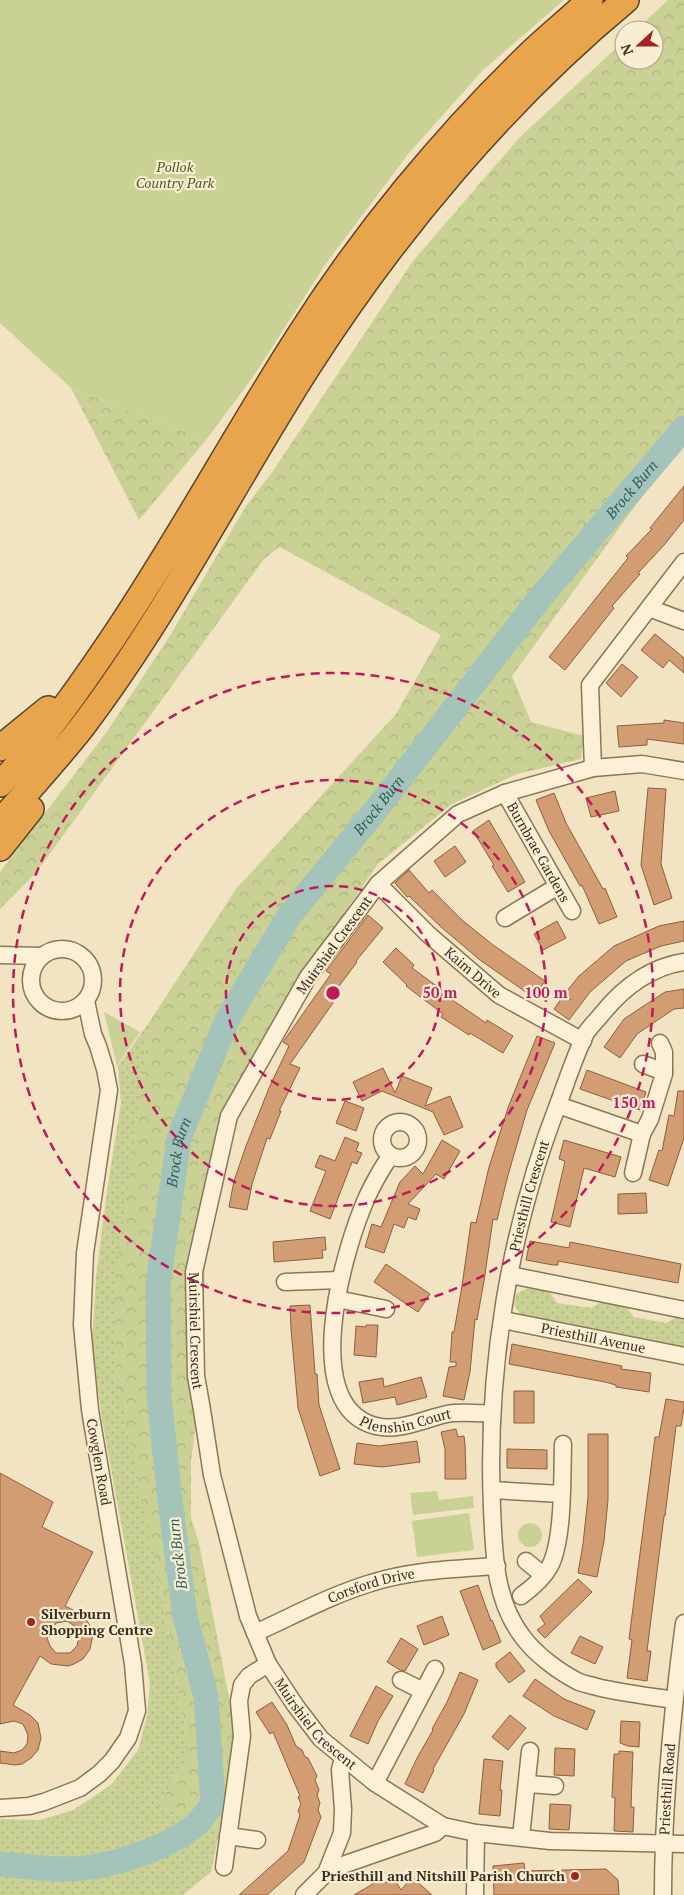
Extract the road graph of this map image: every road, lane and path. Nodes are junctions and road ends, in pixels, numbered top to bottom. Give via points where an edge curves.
1 (590, 0) edge
2 (626, 0) edge
3 (684, 562) edge
4 (649, 608) junction
5 (684, 621) edge
6 (93, 668) junction
7 (121, 671) junction
8 (0, 748) edge
9 (593, 768) junction
10 (684, 770) edge
11 (0, 784) edge
12 (505, 793) junction
13 (0, 822) edge
14 (0, 848) edge
15 (378, 884) junction
16 (558, 886) junction
17 (572, 911) dead end
18 (505, 918) dead end
19 (1, 955) edge
20 (41, 956) junction
21 (684, 962) edge
22 (30, 976) junction
23 (86, 1001) junction
24 (67, 1011) junction
25 (93, 1034) junction
26 (583, 1042) junction
27 (660, 1043) dead end
28 (643, 1064) dead end
29 (664, 1072) junction
30 (558, 1105) junction
31 (642, 1134) junction
32 (390, 1156) dead end
33 (633, 1173) dead end
34 (510, 1276) junction
35 (340, 1280) junction
36 (286, 1282) dead end
37 (337, 1299) junction
38 (386, 1309) dead end
39 (684, 1310) edge
40 (503, 1320) junction
41 (684, 1356) edge
42 (492, 1413) junction
43 (563, 1444) dead end
44 (492, 1490) junction
45 (562, 1494) junction
46 (526, 1561) dead end
47 (497, 1566) junction
48 (544, 1575) junction
49 (521, 1596) dead end
50 (684, 1623) edge
51 (255, 1633) junction
52 (268, 1664) junction
53 (435, 1669) dead end
54 (401, 1680) dead end
55 (423, 1691) junction
56 (674, 1700) junction
57 (530, 1752) dead end
58 (343, 1758) junction
59 (374, 1783) junction
60 (528, 1784) junction
61 (555, 1786) dead end
62 (0, 1808) edge
63 (443, 1826) junction
64 (476, 1833) junction
65 (228, 1836) junction
66 (521, 1837) junction
67 (257, 1840) dead end
68 (663, 1844) junction
69 (684, 1844) edge
70 (224, 1867) dead end
71 (326, 1873) junction
72 (304, 1895) edge
73 (475, 1895) edge
74 (663, 1895) edge

1 - 6 highway via 461,125 381,221 300,334 137,602
2 - 7 highway via 491,128 384,257 309,364
3 - 4 street
4 - 5 street
4 - 9 street via 590,685
6 - 8 highway
6 - 11 highway via 30,751
7 - 13 highway via 81,728
7 - 14 highway via 57,777
9 - 10 street, Muirshiel Crescent via 642,764
9 - 12 street, Muirshiel Crescent
12 - 15 street, Muirshiel Crescent via 458,814
12 - 16 street, Burnbrae Gardens
15 - 26 street, Kaim Drive via 428,934 499,995
15 - 51 street, Muirshiel Crescent via 308,977 229,1116 194,1272 196,1376 212,1475
16 - 17 street, Burnbrae Gardens
16 - 18 street
19 - 20 street
19 - 22 street
20 - 22 street
20 - 23 street via 62,948 73,950 86,960 93,976
21 - 26 street, Priesthill Crescent via 653,971 631,985 608,1007 587,1032
22 - 24 street via 32,992 42,1005 58,1012
23 - 24 street
23 - 25 street, Cowglen Road
24 - 25 street, Cowglen Road
25 - 62 street, Cowglen Road via 109,1090 85,1252 82,1325 90,1410 133,1664 137,1711 128,1738 117,1753 99,1774 80,1788 29,1806
26 - 30 street, Priesthill Crescent
27 - 29 street via 664,1052
28 - 29 street
29 - 31 street via 650,1119
30 - 31 street
30 - 34 street, Priesthill Crescent via 534,1173
31 - 33 street
32 - 35 street, Plenshin Court via 362,1209
34 - 39 street
34 - 40 street, Priesthill Crescent
35 - 36 street
35 - 37 street, Plenshin Court
37 - 38 street
37 - 42 street, Plenshin Court via 332,1337 333,1364 337,1387 350,1413 374,1426 396,1427 449,1414
40 - 41 street, Priesthill Avenue
40 - 42 street, Priesthill Crescent
42 - 44 street, Priesthill Crescent
43 - 45 street
44 - 45 street
44 - 47 street, Priesthill Crescent
45 - 48 street via 554,1552
46 - 48 street
47 - 51 street, Corsford Drive via 444,1570 372,1582
47 - 56 street, Priesthill Crescent via 498,1583 507,1613 523,1637 550,1663 580,1682 620,1693
48 - 49 street
50 - 56 street, Priesthill Road
51 - 52 street, Muirshiel Crescent
52 - 58 street, Muirshiel Crescent via 316,1732
52 - 65 street via 249,1676 242,1685 239,1701 242,1736
53 - 55 street
54 - 55 street
55 - 59 street
56 - 68 street, Priesthill Road
57 - 60 street
58 - 59 street, Muirshiel Crescent
58 - 71 street via 340,1770 342,1833
59 - 63 street, Muirshiel Crescent
60 - 61 street
60 - 66 street
63 - 64 street, Muirshiel Crescent
63 - 71 street via 435,1833
64 - 66 street, Muirshiel Crescent
64 - 73 street
65 - 67 street
65 - 70 street
66 - 68 street, Muirshiel Crescent via 550,1841
68 - 69 street, Muirshiel Crescent
68 - 74 street, Priesthill Road
71 - 72 street

